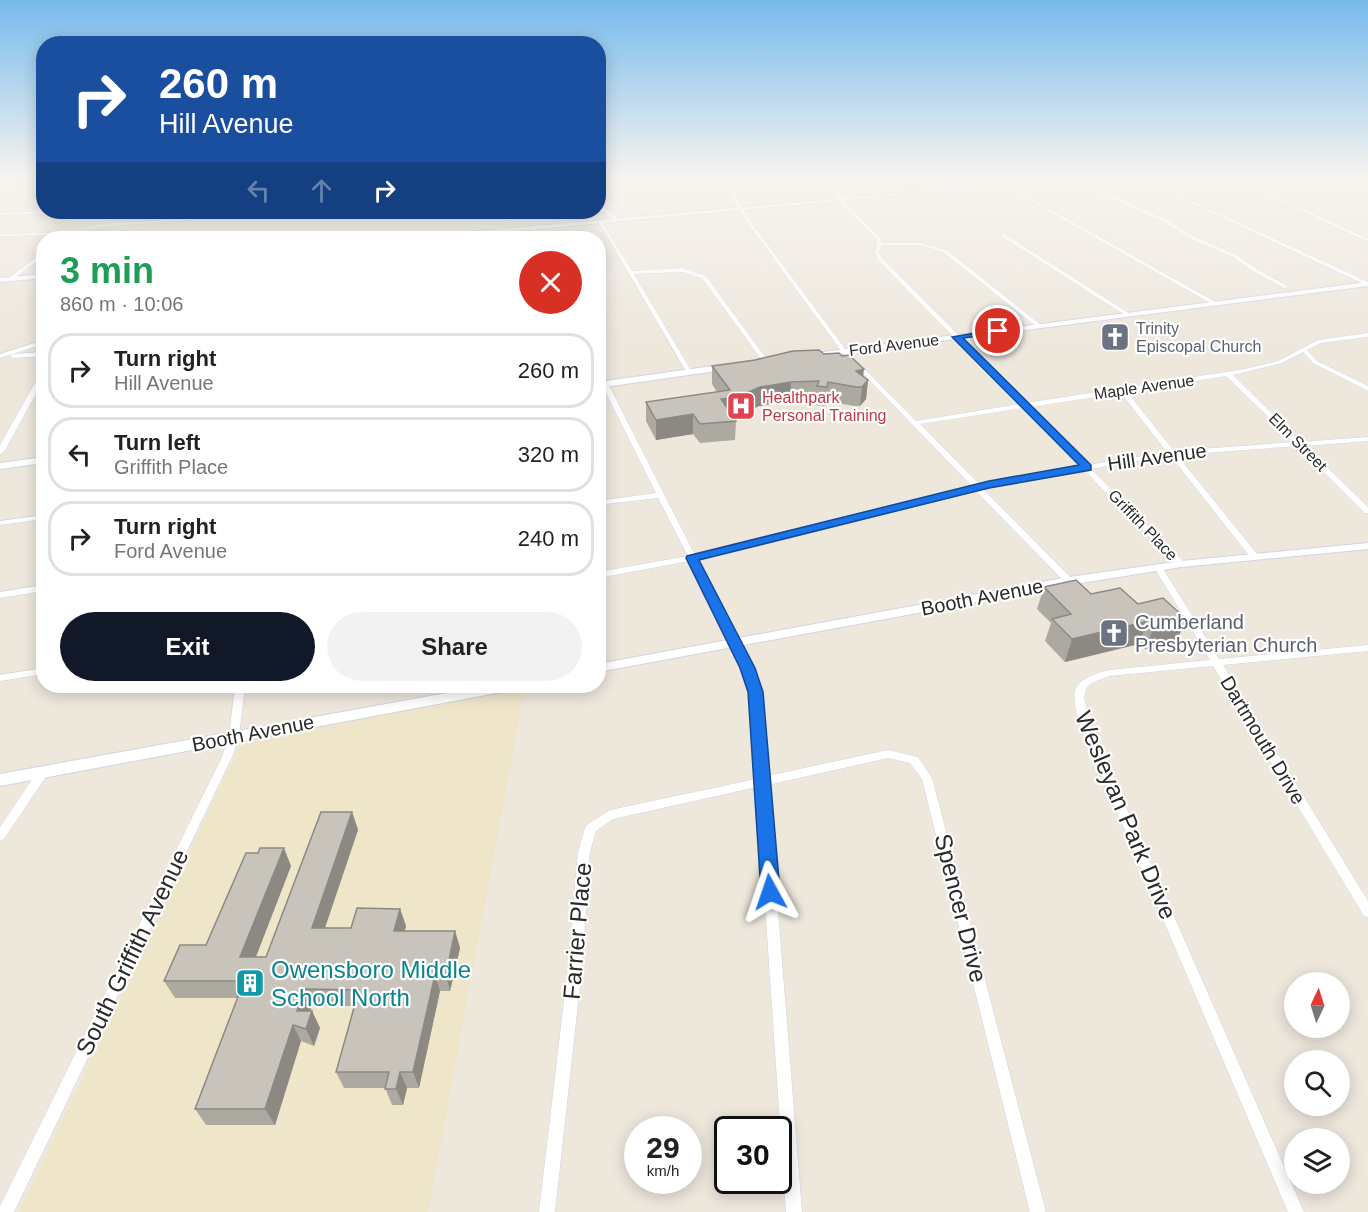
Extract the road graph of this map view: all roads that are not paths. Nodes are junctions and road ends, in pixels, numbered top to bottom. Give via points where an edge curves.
1 (0, 235) edge
2 (16, 235) edge
3 (608, 235) edge
4 (759, 235) edge
5 (875, 235) edge
6 (1003, 235) dead end
7 (1096, 235) edge
8 (1178, 235) edge
9 (1261, 235) edge
10 (1354, 235) edge
11 (1368, 241) edge
12 (880, 244) junction
13 (36, 259) edge
14 (631, 273) junction
15 (36, 277) edge
16 (10, 279) junction
17 (0, 280) edge
18 (0, 284) edge
19 (1368, 284) edge
20 (1299, 292) junction
21 (1214, 303) junction
22 (1127, 314) junction
23 (1039, 326) junction
24 (1368, 335) edge
25 (957, 337) junction
26 (36, 345) edge
27 (1303, 349) junction
28 (844, 351) junction
29 (36, 354) edge
30 (0, 356) edge
31 (800, 357) edge
32 (1288, 358) junction
33 (777, 360) edge
34 (766, 362) junction
35 (1316, 362) junction
36 (755, 363) edge
37 (733, 366) edge
38 (689, 372) junction
39 (1228, 374) junction
40 (606, 383) edge
41 (36, 387) edge
42 (1368, 389) edge
43 (1122, 390) junction
44 (606, 392) edge
45 (1025, 405) junction
46 (914, 423) junction
47 (1368, 439) edge
48 (1298, 443) junction
49 (0, 452) edge
50 (1172, 453) junction
51 (36, 461) edge
52 (0, 465) edge
53 (1087, 467) junction
54 (978, 487) junction
55 (660, 495) junction
56 (606, 502) edge
57 (1368, 512) edge
58 (36, 518) edge
59 (0, 523) edge
60 (1368, 546) edge
61 (1254, 556) junction
62 (692, 558) junction
63 (1181, 564) junction
64 (1158, 567) junction
65 (606, 574) edge
66 (1069, 581) junction
67 (36, 589) edge
68 (0, 595) edge
69 (735, 643) junction
70 (1366, 651) edge
71 (1218, 663) junction
72 (606, 667) edge
73 (36, 671) edge
74 (0, 678) edge
75 (239, 693) edge
76 (469, 693) edge
77 (234, 736) junction
78 (43, 772) junction
79 (0, 780) edge
80 (761, 780) junction
81 (0, 836) edge
82 (1368, 912) edge
83 (6, 1212) edge
84 (548, 1212) edge
85 (794, 1212) edge
86 (1038, 1212) edge
87 (1296, 1212) edge

1 - 2 street
3 - 14 street
4 - 28 street
5 - 12 street, Griffith Place
6 - 22 street
7 - 21 street
8 - 20 street via 1221,254 1250,273
9 - 19 street
10 - 11 street
12 - 23 street via 920,244 945,251
12 - 25 street, Griffith Place via 877,254 881,260
13 - 16 street
14 - 34 street via 682,270 704,277
14 - 38 street
15 - 16 street
16 - 17 street
16 - 18 street
19 - 20 street, Ford Avenue
20 - 21 street, Ford Avenue
21 - 22 street, Ford Avenue
22 - 23 street, Ford Avenue
23 - 25 street, Ford Avenue
24 - 27 street, Maple Avenue via 1332,339
25 - 28 street, Ford Avenue
25 - 45 street, Griffith Place
26 - 30 street
27 - 32 street, Maple Avenue
27 - 35 street
28 - 31 street, Ford Avenue
28 - 46 street
29 - 30 street
32 - 35 street
32 - 39 street, Maple Avenue
33 - 34 street
34 - 36 street
35 - 42 street
37 - 38 street
38 - 40 street
39 - 43 street, Maple Avenue
39 - 48 street, Elm Street
41 - 49 street
43 - 45 street, Maple Avenue
43 - 50 street
44 - 55 street
45 - 46 street, Maple Avenue
45 - 53 street, Griffith Place
46 - 54 street
47 - 48 street, Hill Avenue
48 - 50 street, Hill Avenue
48 - 57 street, Elm Street
50 - 53 street, Hill Avenue
50 - 61 street
51 - 52 street
53 - 54 street, Hill Avenue
53 - 63 street, Griffith Place
54 - 62 street, Hill Avenue
54 - 66 street
55 - 56 street
55 - 62 street
58 - 59 street
60 - 61 street, Booth Avenue
61 - 63 street, Booth Avenue
62 - 65 street, Hill Avenue
62 - 69 street
63 - 64 street, Booth Avenue
64 - 66 street, Booth Avenue
64 - 71 street, Dartmouth Drive
66 - 69 street, Booth Avenue
67 - 68 street
69 - 72 street, Booth Avenue
69 - 80 street via 755,692
70 - 71 street, Wesleyan Park Drive
71 - 82 street, Dartmouth Drive
71 - 87 street, Wesleyan Park Drive via 1109,673 1084,682 1077,700
73 - 74 street
75 - 77 street, South Griffith Avenue
76 - 77 street, Booth Avenue
77 - 78 street, Booth Avenue
77 - 83 street, South Griffith Avenue
78 - 79 street, Booth Avenue
78 - 81 street
80 - 84 street, Farrier Place via 610,814 591,828 584,852
80 - 85 street
80 - 86 street, Spencer Drive via 888,754 902,755 922,768

